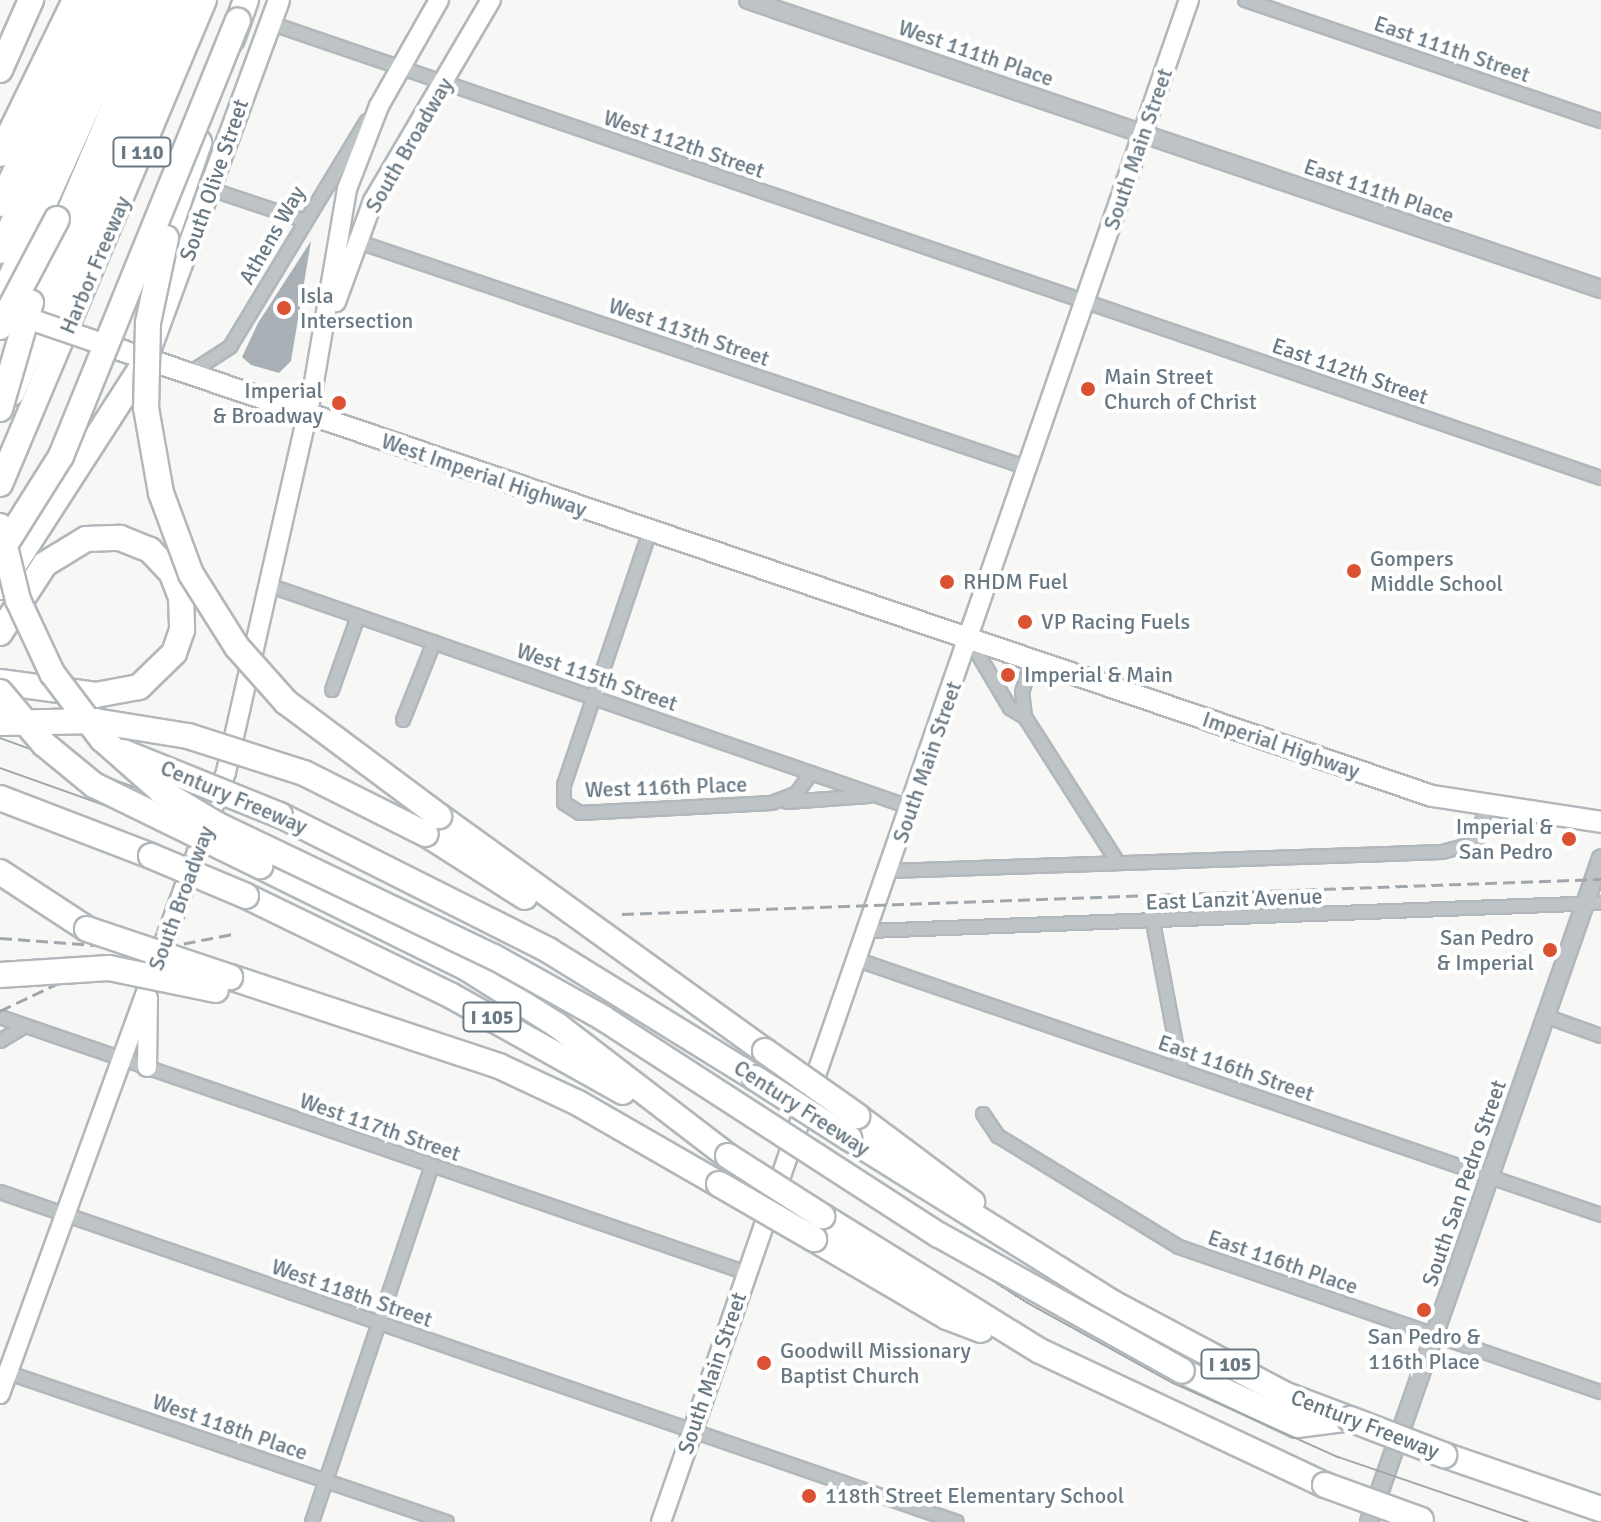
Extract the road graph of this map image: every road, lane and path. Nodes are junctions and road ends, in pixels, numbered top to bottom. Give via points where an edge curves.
1 (30, 0) edge
2 (75, 0) edge
3 (96, 0) edge
4 (115, 0) edge
5 (136, 0) edge
6 (158, 0) edge
7 (184, 0) edge
8 (204, 0) edge
9 (279, 0) edge
10 (439, 0) edge
11 (476, 0) edge
12 (491, 0) edge
13 (748, 0) edge
14 (1189, 0) edge
15 (1245, 0) edge
16 (242, 10) edge
17 (270, 23) junction
18 (0, 47) edge
19 (464, 48) junction
20 (402, 67) junction
21 (0, 70) edge
22 (444, 84) junction
23 (379, 106) junction
24 (1601, 121) edge
25 (1144, 133) junction
26 (0, 154) edge
27 (210, 189) junction
28 (0, 204) edge
29 (303, 220) junction
30 (337, 234) junction
31 (357, 241) junction
32 (0, 251) edge
33 (1601, 289) edge
34 (0, 301) edge
35 (1085, 301) junction
36 (0, 309) edge
37 (0, 327) edge
38 (323, 341) junction
39 (147, 359) junction
40 (190, 374) junction
41 (0, 409) edge
42 (307, 415) junction
43 (0, 417) edge
44 (1028, 468) junction
45 (1601, 478) edge
46 (0, 484) edge
47 (0, 526) edge
48 (650, 531) junction
49 (0, 553) edge
50 (268, 585) junction
51 (0, 587) edge
52 (358, 616) junction
53 (0, 633) edge
54 (969, 639) junction
55 (434, 642) junction
56 (1032, 660) junction
57 (0, 682) edge
58 (332, 690) dead end
59 (0, 692) edge
60 (593, 697) junction
61 (0, 710) edge
62 (1025, 717) junction
63 (403, 720) dead end
64 (0, 723) edge
65 (811, 773) junction
66 (0, 787) edge
67 (877, 796) junction
68 (0, 798) edge
69 (772, 803) junction
70 (23, 807) junction
71 (1486, 807) junction
72 (912, 808) junction
73 (1601, 822) edge
74 (432, 825) junction
75 (1601, 858) edge
76 (1116, 860) junction
77 (890, 871) junction
78 (0, 872) edge
79 (1593, 903) edge
80 (1153, 922) junction
81 (869, 931) junction
82 (858, 960) junction
83 (0, 975) edge
84 (223, 984) junction
85 (149, 987) junction
86 (1545, 1016) junction
87 (0, 1017) edge
88 (25, 1026) junction
89 (1601, 1036) edge
90 (0, 1041) edge
91 (118, 1057) junction
92 (147, 1067) junction
93 (1181, 1070) junction
94 (983, 1114) dead end
95 (853, 1127) junction
96 (728, 1156) junction
97 (432, 1166) junction
98 (1489, 1176) junction
99 (0, 1192) edge
100 (63, 1215) junction
101 (1601, 1215) edge
102 (818, 1227) junction
103 (747, 1273) junction
104 (377, 1323) junction
105 (1435, 1336) junction
106 (4, 1371) edge
107 (1601, 1392) edge
108 (0, 1394) edge
109 (1350, 1419) junction
110 (692, 1430) junction
111 (326, 1481) junction
112 (1601, 1509) edge
113 (1424, 1521) edge
114 (312, 1522) edge
115 (447, 1522) edge
116 (661, 1522) edge
117 (957, 1522) edge
118 (1369, 1522) edge

1 - 18 highway
1 - 21 highway
2 - 26 highway
3 - 28 highway
4 - 32 highway
5 - 34 highway
6 - 37 highway, bridge via 57,219
6 - 41 highway, bridge via 25,316
7 - 43 highway via 45,325
8 - 46 highway, Harbor Freeway / I 110
9 - 17 main road, South Olive Street
10 - 20 main road, South Broadway
11 - 19 main road
12 - 19 main road, South Broadway
13 - 25 street, West 111th Place
14 - 25 main road, South Main Street
15 - 24 street, East 111th Street
16 - 49 highway, bridge via 61,456
16 - 74 highway, bridge via 153,286 145,384 158,481 191,574 252,666 304,718
17 - 20 street, West 112th Street
17 - 27 main road, South Olive Street
19 - 22 main road, South Broadway
20 - 22 street, West 112th Street
20 - 23 main road, South Broadway
22 - 31 main road, South Broadway via 373,201
22 - 35 street, West 112th Street
23 - 29 street, Athens Way
23 - 30 main road, South Broadway
25 - 33 street, East 111th Place
25 - 35 main road, South Main Street
27 - 29 street
27 - 39 main road, South Olive Street
29 - 40 street, Athens Way via 230,347
30 - 31 street, West 113th Street
30 - 38 main road, South Broadway
31 - 38 main road, South Broadway
31 - 44 street, West 113th Street
35 - 44 main road, South Main Street
35 - 45 street, East 112th Street
36 - 39 main road, West Imperial Highway, bridge
38 - 42 main road, South Broadway
39 - 40 main road, West Imperial Highway
39 - 51 highway
40 - 42 main road, West Imperial Highway
42 - 48 main road, West Imperial Highway
42 - 50 main road, South Broadway
44 - 54 main road, South Main Street
47 - 109 highway, bridge via 18,600 52,673 102,739 161,791 592,1012 939,1235 1182,1371 1297,1425
48 - 54 main road, West Imperial Highway
48 - 60 street
50 - 52 street, West 115th Street
50 - 85 main road, South Broadway via 226,772
52 - 55 street, West 115th Street
52 - 58 street
53 - 57 highway via 57,553 86,539 120,538 156,555 179,589 182,630 159,673 131,690 104,695
54 - 56 main road, Imperial Highway
54 - 62 street via 1010,708
54 - 72 main road, South Main Street
55 - 60 street, West 115th Street
55 - 63 street
56 - 62 street via 1022,692
56 - 71 main road, Imperial Highway via 1432,796
59 - 96 highway, bridge via 44,744 94,785 468,969 557,1025
60 - 65 street, West 115th Street
60 - 69 street, West 116th Place via 564,803 580,813
61 - 95 highway, Century Freeway / I 105, bridge via 280,815 548,950 755,1078
62 - 76 street
64 - 74 highway, bridge via 119,722 200,739
65 - 67 street, West 115th Street
65 - 69 street, West 116th Place via 796,794
66 - 70 highway
67 - 69 street, West 116th Place
67 - 72 street, West 115th Street
68 - 70 highway, I 105
70 - 96 highway, I 105, bridge via 246,896 498,1020
71 - 73 main road, Imperial Highway
71 - 76 street, East Lanzit Avenue via 1476,843 1462,849
72 - 77 main road, South Main Street
74 - 95 highway, bridge via 567,923 632,955 765,1051
75 - 79 street, South San Pedro Street
76 - 77 street, East Lanzit Avenue
77 - 81 main road, South Main Street
78 - 84 highway, bridge via 87,929
79 - 80 street, East Lanzit Avenue
79 - 86 street, South San Pedro Street
80 - 81 street, East Lanzit Avenue
80 - 93 street
81 - 82 main road, South Main Street
82 - 93 street, East 116th Street
82 - 103 main road, South Main Street
83 - 84 highway, bridge via 109,968
84 - 102 highway, bridge via 441,1057 641,1139 719,1184
85 - 91 main road, South Broadway
85 - 92 main road
86 - 89 street
86 - 98 street, South San Pedro Street
87 - 88 street, West 117th Street
88 - 90 street
88 - 91 street, West 117th Street
91 - 92 street, West 117th Street
91 - 100 main road, South Broadway
92 - 97 street, West 117th Street
93 - 98 street, East 116th Street
94 - 105 street, East 116th Place via 998,1136 1179,1247
95 - 109 highway, Century Freeway / I 105 via 1019,1249 1286,1395
96 - 102 highway, I 105, bridge
97 - 103 street, West 117th Street
97 - 104 street
98 - 101 street, East 116th Street
98 - 105 street, South San Pedro Street
99 - 100 street, West 118th Street
100 - 104 street, West 118th Street
100 - 106 main road, South Broadway
102 - 113 highway, I 105, bridge via 1040,1351 1325,1485
103 - 110 main road, South Main Street
104 - 110 street, West 118th Street
104 - 111 street
105 - 107 street, East 116th Place
105 - 118 street, South San Pedro Street
106 - 108 main road, South Broadway
106 - 111 street, West 118th Place
109 - 112 highway, Century Freeway / I 105, bridge
110 - 116 main road, South Main Street
110 - 117 street, West 118th Street
111 - 114 street
111 - 115 street, West 118th Place

